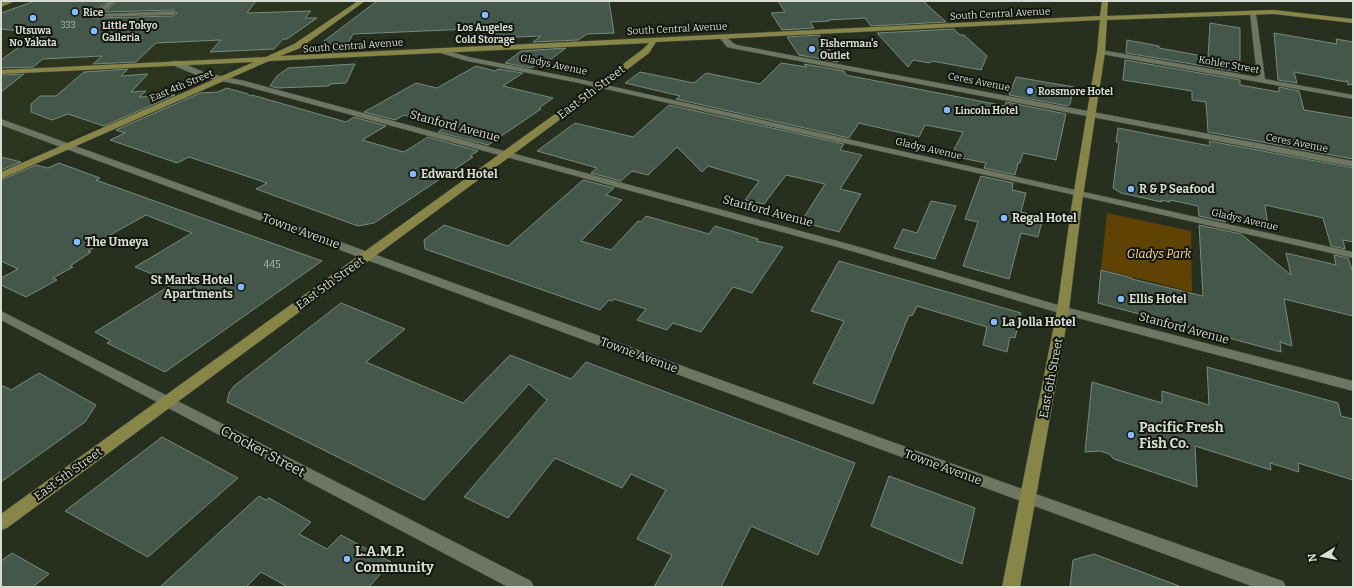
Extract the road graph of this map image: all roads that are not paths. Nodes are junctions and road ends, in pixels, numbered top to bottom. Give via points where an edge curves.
1 (12, 1) edge
2 (113, 1) edge
3 (362, 1) edge
4 (1105, 1) edge
5 (1, 5) edge
6 (173, 13) dead end
7 (1253, 13) junction
8 (1104, 18) junction
9 (1353, 21) edge
10 (722, 36) junction
11 (654, 39) junction
12 (486, 47) junction
13 (440, 50) junction
14 (1101, 52) junction
15 (268, 59) junction
16 (176, 64) junction
17 (500, 64) junction
18 (1, 72) edge
19 (223, 79) junction
20 (1261, 80) junction
21 (601, 86) junction
22 (1353, 97) edge
23 (1091, 114) junction
24 (1, 122) edge
25 (70, 146) junction
26 (508, 154) junction
27 (1353, 164) edge
28 (1, 176) edge
29 (1080, 193) junction
30 (368, 255) junction
31 (1353, 255) edge
32 (1063, 310) junction
33 (1, 315) edge
34 (1353, 386) edge
35 (168, 401) junction
36 (1028, 498) junction
37 (1, 523) edge
38 (525, 587) edge
39 (1011, 587) edge
40 (1277, 587) edge

1 - 5 main road
2 - 6 street via 94,16
3 - 15 main road, East 4th Street via 313,36
4 - 8 main road, East 6th Street
7 - 8 main road, South Central Avenue
7 - 9 main road, South Central Avenue via 1290,13
7 - 20 street
8 - 10 main road, South Central Avenue
8 - 14 main road, East 6th Street
10 - 11 main road, South Central Avenue
10 - 23 street, Ceres Avenue via 730,45 736,47
11 - 12 main road, South Central Avenue
11 - 21 main road, East 5th Street via 646,51
12 - 13 main road, South Central Avenue
12 - 17 street
13 - 15 main road, South Central Avenue
13 - 17 street, Gladys Avenue via 467,59
14 - 20 street, Kohler Street
14 - 23 main road, East 6th Street
15 - 16 main road, South Central Avenue
15 - 19 main road, East 4th Street
16 - 18 main road, South Central Avenue
16 - 19 street, Stanford Avenue
17 - 21 street, Gladys Avenue
19 - 25 main road, East 4th Street
19 - 26 street, Stanford Avenue
20 - 22 street, Kohler Street
21 - 26 main road, East 5th Street
21 - 29 street, Gladys Avenue
23 - 27 street, Ceres Avenue
23 - 29 main road, East 6th Street
24 - 25 street, Towne Avenue
25 - 28 main road, East 4th Street
25 - 30 street, Towne Avenue
26 - 30 main road, East 5th Street
26 - 32 street, Stanford Avenue via 852,248
29 - 31 street, Gladys Avenue
29 - 32 main road, East 6th Street
30 - 35 main road, East 5th Street
30 - 36 street, Towne Avenue
32 - 34 street, Stanford Avenue
32 - 36 main road, East 6th Street
33 - 35 street, Crocker Street
35 - 37 main road, East 5th Street
35 - 38 street, Crocker Street
36 - 39 main road, East 6th Street
36 - 40 street, Towne Avenue

